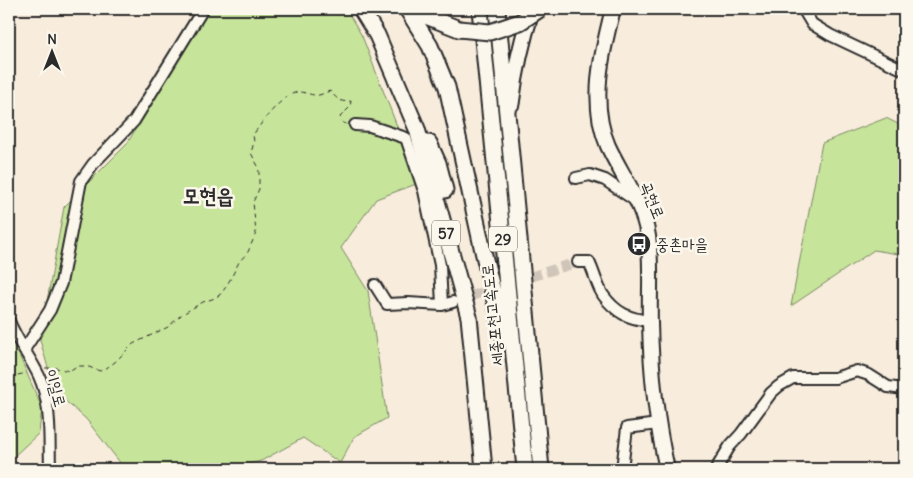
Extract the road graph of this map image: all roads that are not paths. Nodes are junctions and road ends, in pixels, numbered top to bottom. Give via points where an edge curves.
1 (203, 9) edge
2 (361, 9) edge
3 (370, 9) edge
4 (407, 9) edge
5 (480, 9) edge
6 (497, 9) edge
7 (532, 9) edge
8 (540, 9) edge
9 (613, 9) edge
10 (803, 9) edge
11 (904, 70) edge
12 (355, 125) road end
13 (512, 168) junction
14 (576, 178) dead end
15 (637, 202) junction
16 (578, 262) dead end
17 (375, 285) dead end
18 (454, 302) tunnel mouth
19 (442, 306) junction
20 (9, 321) edge
21 (650, 321) junction
22 (24, 350) junction
23 (517, 388) junction
24 (904, 389) edge
25 (658, 424) junction
26 (50, 469) edge
27 (484, 469) edge
28 (494, 469) edge
29 (525, 469) edge
30 (541, 469) edge
31 (622, 469) edge
32 (667, 469) edge
33 (716, 469) edge

1 - 22 street via 134,121 92,164 82,181 61,283 50,310
2 - 27 highway, 57 via 377,35 417,129 469,317
3 - 28 highway, 57 via 383,29 438,164 480,329
4 - 8 highway, bridge via 460,29 490,32 520,22
4 - 23 highway via 430,46 447,87
5 - 23 highway, 세종포천고속도로 / 29
6 - 13 highway, 세종포천고속도로 / 29
7 - 13 highway via 514,82
9 - 15 main road, 곡현로 via 598,87 598,110 608,145
10 - 11 street via 812,24 830,35
12 - 19 street via 370,126 406,138 424,191 440,265
13 - 30 highway, 세종포천고속도로 / 29
14 - 15 street via 590,175 605,180
15 - 21 main road, 곡현로 via 648,235
16 - 21 street via 589,262 602,294 619,312 632,319
17 - 19 street via 387,304
18 - 19 street
20 - 22 street, 이일로
21 - 25 main road, 곡현로
22 - 26 street, 이일로 via 36,370 46,398
23 - 29 highway, 세종포천고속도로 / 29
24 - 33 street via 888,387 857,371 835,378 793,378 771,393
25 - 31 street via 627,428
25 - 32 main road, 곡현로

